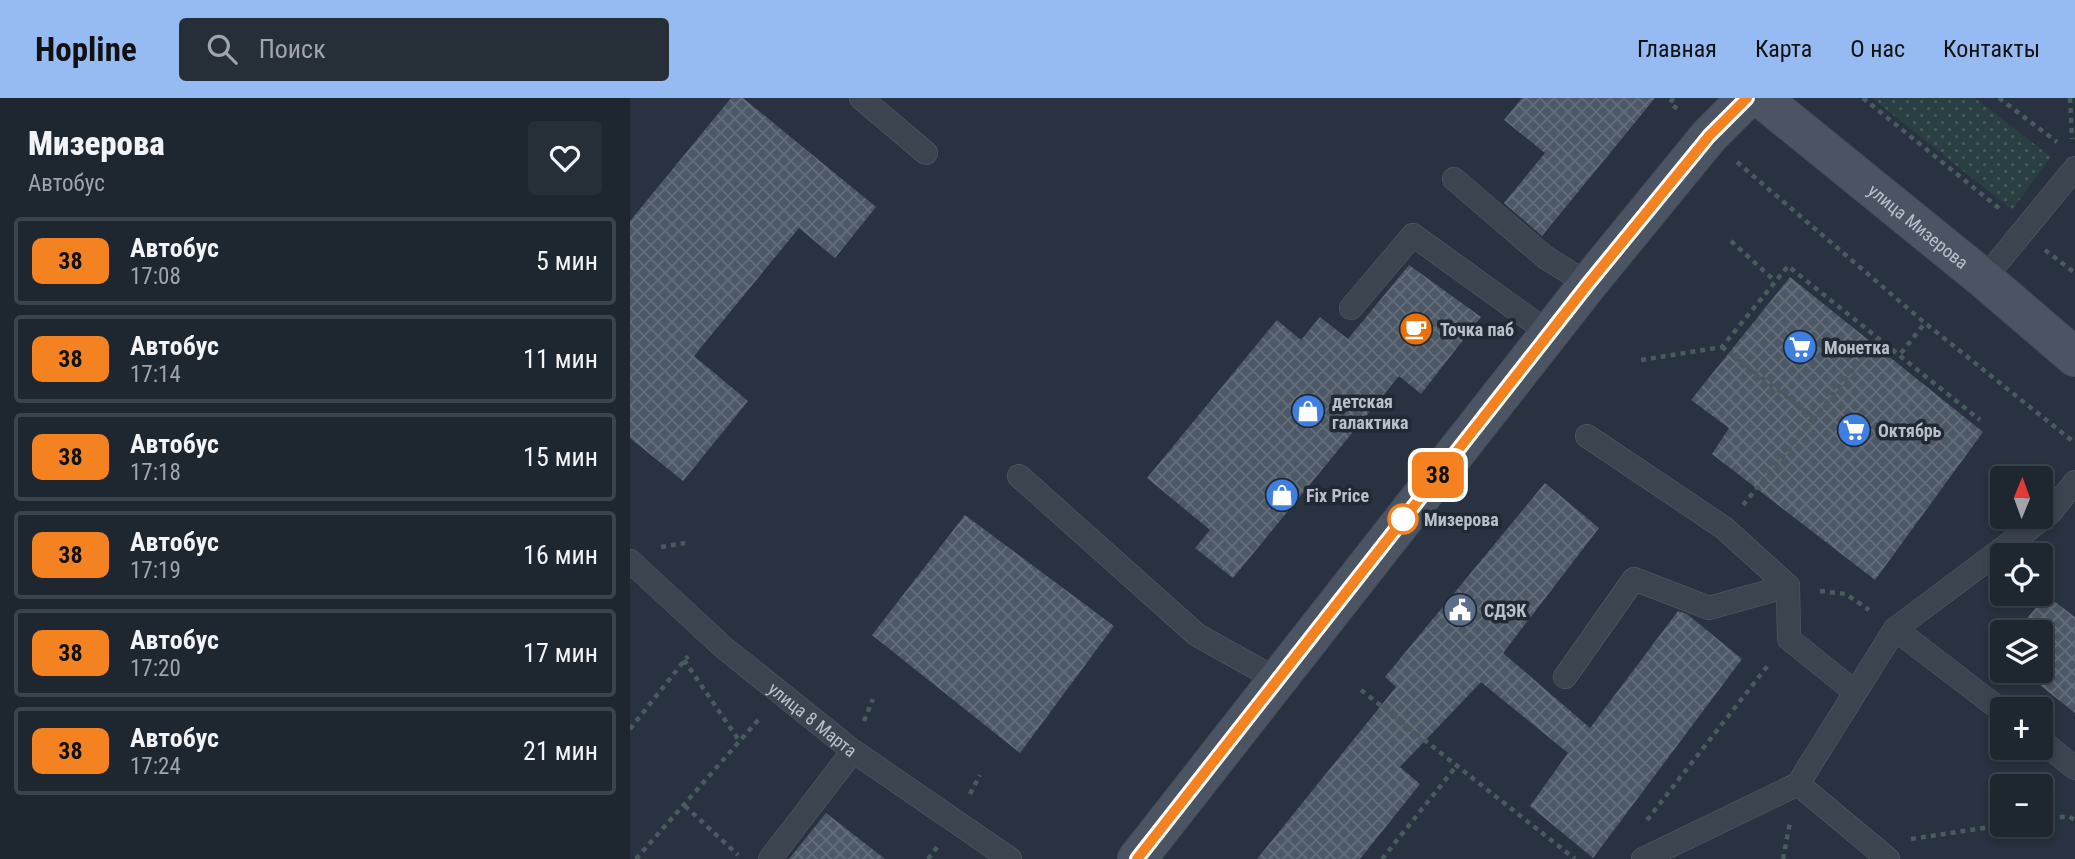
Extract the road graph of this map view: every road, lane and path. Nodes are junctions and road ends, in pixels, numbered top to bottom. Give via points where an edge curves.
1 (861, 98) edge
2 (1747, 98) edge
3 (1761, 98) edge
4 (1863, 98) edge
5 (1999, 98) edge
6 (2063, 146) dead end
7 (926, 153) dead end
8 (2075, 168) edge
9 (1454, 179) dead end
10 (1767, 189) dead end
11 (2024, 230) junction
12 (1731, 241) dead end
13 (2075, 273) edge
14 (1984, 279) junction
15 (1775, 281) junction
16 (1588, 284) junction
17 (1351, 308) dead end
18 (1924, 323) junction
19 (1549, 333) junction
20 (1880, 337) junction
21 (1722, 348) junction
22 (1901, 353) junction
23 (2075, 358) edge
24 (1641, 360) dead end
25 (1814, 418) junction
26 (1980, 420) dead end
27 (1587, 436) dead end
28 (2075, 443) edge
29 (1019, 476) dead end
30 (2075, 482) edge
31 (1724, 528) junction
32 (630, 561) edge
33 (1788, 586) junction
34 (1895, 629) junction
35 (710, 632) junction
36 (1789, 639) junction
37 (684, 660) junction
38 (1565, 677) dead end
39 (1278, 680) junction
40 (1361, 690) dead end
41 (1855, 692) junction
42 (783, 695) junction
43 (1990, 702) edge
44 (630, 729) edge
45 (738, 739) junction
46 (2053, 750) edge
47 (853, 751) junction
48 (1458, 764) junction
49 (2075, 768) edge
50 (1798, 784) junction
51 (685, 806) junction
52 (2053, 818) edge
53 (2075, 820) edge
54 (1641, 828) dead end
55 (1990, 828) edge
56 (1880, 852) edge
57 (636, 859) edge
58 (743, 859) edge
59 (770, 859) edge
60 (1010, 859) edge
61 (1137, 859) edge
62 (1382, 859) edge
63 (1575, 859) edge
64 (1643, 859) edge

1 - 7 lane
2 - 16 main road via 1709,136
3 - 14 main road, улица Мизерова
4 - 11 path
5 - 6 path
8 - 11 lane
9 - 16 lane via 1545,257
10 - 18 path
11 - 13 path
11 - 14 lane
12 - 15 path
14 - 23 main road, улица Мизерова
15 - 20 path via 1788,265
15 - 21 path
16 - 19 main road
17 - 19 lane via 1413,235
18 - 22 path
18 - 28 path
19 - 39 main road
20 - 22 path
20 - 25 path
21 - 24 path
21 - 25 path
22 - 26 path
25 - 31 path
27 - 31 lane
29 - 39 lane via 1197,635
30 - 34 lane via 2050,513
31 - 33 lane
32 - 35 lane, улица 8 Марта
33 - 34 path via 1846,594
33 - 36 lane
33 - 38 lane via 1709,608 1634,579
34 - 41 lane
34 - 43 lane
35 - 37 path
35 - 42 lane, улица 8 Марта
36 - 41 lane
36 - 54 path
37 - 44 path
37 - 45 path
39 - 61 main road
40 - 48 path
41 - 50 lane
42 - 45 path
42 - 47 lane, улица 8 Марта
45 - 51 path
46 - 49 lane
47 - 59 lane
47 - 60 lane, улица 8 Марта
48 - 62 path
48 - 63 path
50 - 56 lane
50 - 64 lane
51 - 57 path
51 - 58 path
52 - 53 path
55 - 56 path

